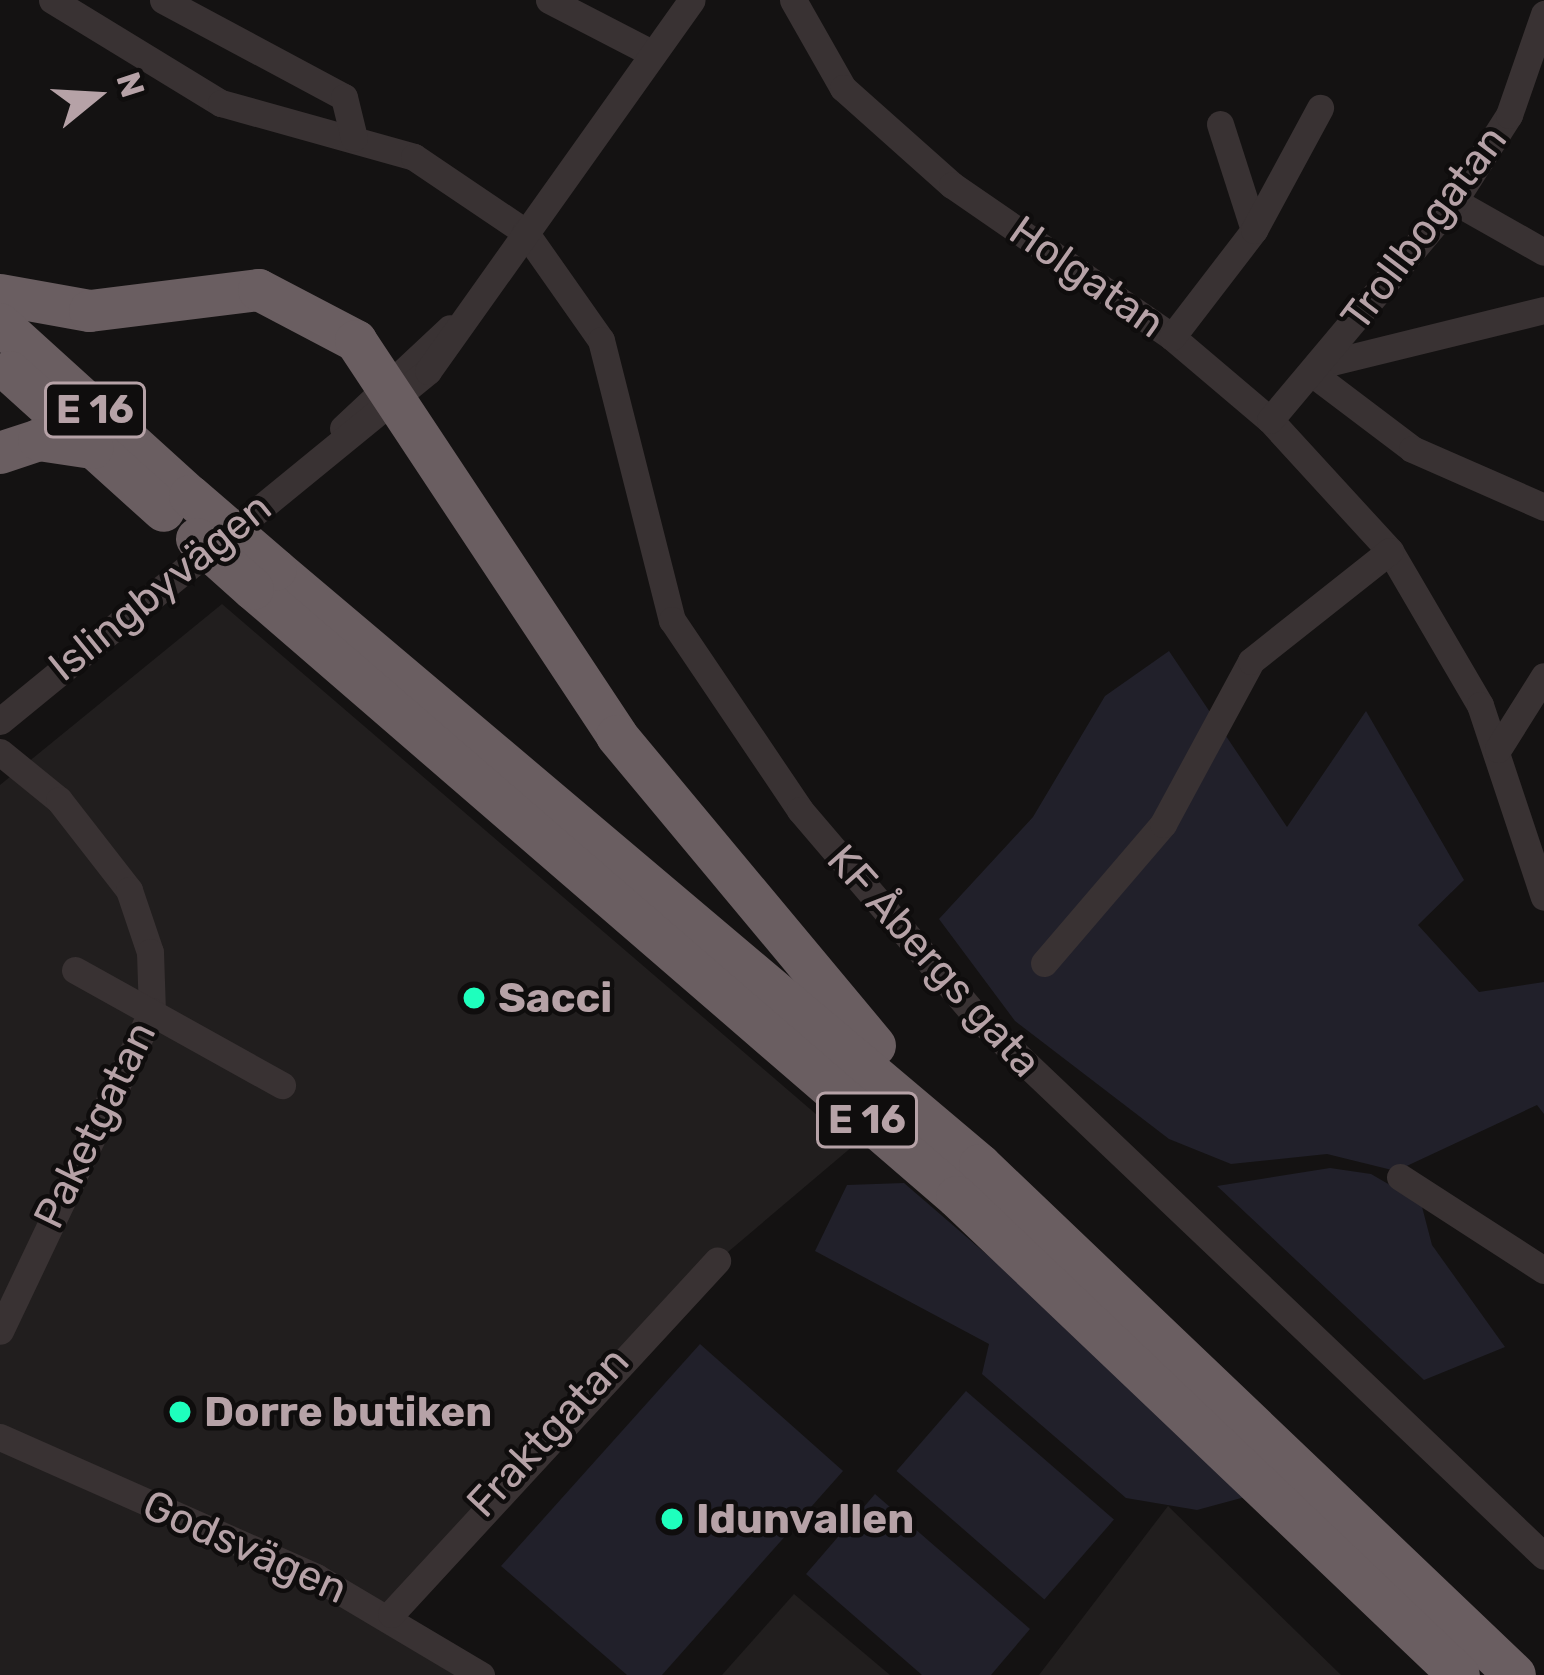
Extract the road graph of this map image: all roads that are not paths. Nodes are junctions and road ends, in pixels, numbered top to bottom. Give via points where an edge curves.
1 (52, 0) edge
2 (163, 0) edge
3 (549, 0) edge
4 (692, 0) edge
5 (793, 0) edge
6 (1544, 14) edge
7 (652, 54) junction
8 (1320, 108) dead end
9 (1220, 124) dead end
10 (353, 138) junction
11 (1454, 201) junction
12 (1254, 230) junction
13 (525, 232) junction
14 (1544, 252) edge
15 (0, 295) edge
16 (1544, 310) edge
17 (0, 324) edge
18 (1172, 337) junction
19 (0, 363) edge
20 (1317, 370) junction
21 (390, 391) junction
22 (1270, 420) junction
23 (92, 448) junction
24 (0, 453) edge
25 (179, 505) junction
26 (1544, 507) edge
27 (1390, 551) junction
28 (264, 579) junction
29 (1544, 676) edge
30 (0, 721) edge
31 (1498, 749) junction
32 (0, 752) edge
33 (1544, 897) edge
34 (1044, 963) dead end
35 (75, 970) dead end
36 (152, 1011) junction
37 (281, 1085) dead end
38 (980, 1165) junction
39 (1400, 1177) dead end
40 (717, 1261) dead end
41 (1544, 1270) edge
42 (0, 1331) edge
43 (0, 1437) edge
44 (1544, 1556) edge
45 (391, 1614) junction
46 (481, 1675) edge
47 (1459, 1675) edge
48 (1515, 1675) edge

1 - 10 street, KF Åbergs gata via 221,103
2 - 10 street via 344,97
3 - 7 street
4 - 7 street, Islingbyvägen
5 - 18 street, Holgatan via 843,88 952,184
6 - 11 street, Trollbogatan via 1509,115
7 - 13 street, Islingbyvägen
8 - 12 street
9 - 12 street
10 - 13 street, KF Åbergs gata via 447,174
11 - 14 street
11 - 20 street, Trollbogatan
12 - 18 street
13 - 21 street, Islingbyvägen
13 - 44 street, KF Åbergs gata via 601,340 672,620 800,810 994,1034
15 - 21 highway via 90,311 259,290 325,315
16 - 20 street
17 - 25 highway, E 16
18 - 22 street, Holgatan
19 - 23 highway, E 16
20 - 22 street, Trollbogatan
20 - 26 street via 1412,449
21 - 30 street, Islingbyvägen
21 - 38 highway via 630,754
22 - 27 street, Holgatan
23 - 24 highway via 39,440
23 - 25 highway, E 16
25 - 28 highway, E 16, bridge
27 - 31 street, Holgatan
27 - 34 street via 1251,661 1162,824
28 - 38 highway, E 16
28 - 47 highway, E 16 via 957,1197
29 - 31 street
31 - 33 street, Holgatan
32 - 36 street, Paketgatan via 72,813 129,890 150,952
35 - 36 street
36 - 37 street
36 - 42 street, Paketgatan
38 - 48 highway, E 16
39 - 41 street
40 - 45 street, Fraktgatan
43 - 45 street, Godsvägen
45 - 46 street, Godsvägen

